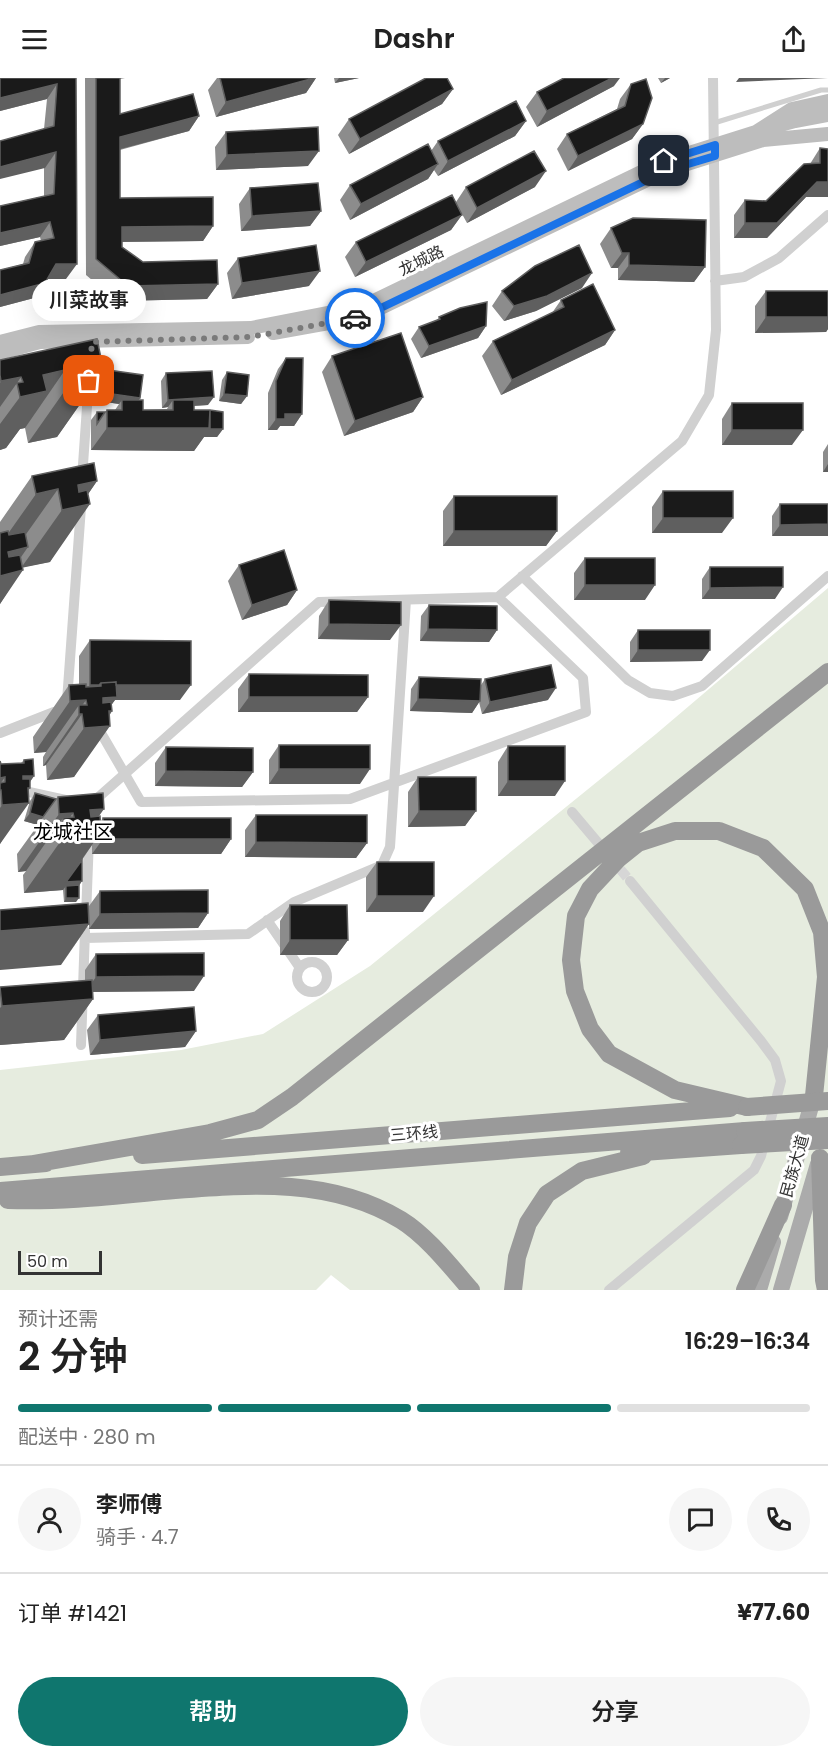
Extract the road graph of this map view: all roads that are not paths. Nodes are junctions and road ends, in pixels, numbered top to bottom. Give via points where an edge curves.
1 (713, 78) edge
2 (828, 90) edge
3 (828, 101) edge
4 (828, 116) edge
5 (714, 123) junction
6 (828, 124) edge
7 (828, 134) edge
8 (759, 136) junction
9 (715, 150) junction
10 (828, 215) edge
11 (715, 281) junction
12 (0, 342) edge
13 (0, 353) edge
14 (91, 353) junction
15 (522, 576) junction
16 (828, 576) edge
17 (498, 597) junction
18 (406, 600) junction
19 (828, 672) edge
20 (76, 714) junction
21 (0, 733) edge
22 (124, 775) junction
23 (394, 783) junction
24 (29, 792) edge
25 (572, 812) dead end
26 (89, 816) junction
27 (599, 844) dead end
28 (630, 881) tunnel mouth
29 (267, 921) junction
30 (85, 938) junction
31 (300, 968) dead end
32 (828, 1042) edge
33 (81, 1045) dead end
34 (821, 1098) edge
35 (747, 1107) junction
36 (828, 1129) edge
37 (743, 1138) junction
38 (828, 1140) edge
39 (691, 1148) junction
40 (820, 1158) junction
41 (33, 1164) junction
42 (0, 1167) edge
43 (238, 1185) junction
44 (0, 1191) edge
45 (0, 1200) edge
46 (783, 1205) junction
47 (471, 1290) edge
48 (513, 1290) edge
49 (609, 1290) edge
50 (745, 1290) edge
51 (759, 1290) edge
52 (781, 1290) edge
53 (826, 1290) edge

1 - 5 street
2 - 5 lane
3 - 8 street, 龙城路 via 792,109
4 - 8 street via 795,121
5 - 9 street
6 - 8 street
7 - 8 street, 龙城路
8 - 9 street, 龙城路
9 - 11 street
9 - 12 street, 龙城路 via 664,161 363,306 251,328 39,332
9 - 14 street, 龙城路 via 362,317 250,337
10 - 11 street via 779,258 744,277
11 - 15 street via 716,330 709,395 681,441
13 - 14 street, 龙城路 via 40,342
14 - 20 street via 81,496
15 - 16 street via 628,680 650,693 673,696 702,686
15 - 17 street
17 - 18 street
17 - 23 street via 583,678 586,712
18 - 22 street via 319,602
18 - 23 street
19 - 41 highway via 258,1120 210,1133
20 - 21 street via 54,712
20 - 22 street via 97,726
22 - 23 street via 141,802 350,799
22 - 26 street
23 - 29 street via 390,847 382,865 294,902
24 - 26 street
25 - 27 street
26 - 30 street
28 - 49 street via 761,1041 775,1060 781,1081 754,1170
29 - 30 street via 248,934
29 - 31 street
30 - 33 street
32 - 34 main road, 民族大道
34 - 35 highway, 三环线, bridge
34 - 35 highway via 826,977 822,932 805,889 763,848 719,831 675,831 638,843 590,889 576,916 571,960 575,991 590,1029 609,1054 675,1090
34 - 46 main road, 民族大道
35 - 41 highway, 三环线
36 - 37 highway, 三环线, bridge
36 - 40 main road, 民族大道
37 - 38 highway, bridge
37 - 39 highway
37 - 44 highway, 三环线
39 - 43 highway
39 - 48 highway via 582,1171 547,1194 528,1223 517,1257
40 - 52 main road, 民族大道
40 - 53 highway
41 - 42 highway, 三环线
43 - 45 highway via 45,1201
43 - 47 highway via 309,1187 360,1200 402,1220 437,1251
46 - 50 highway
46 - 51 main road, 民族大道

